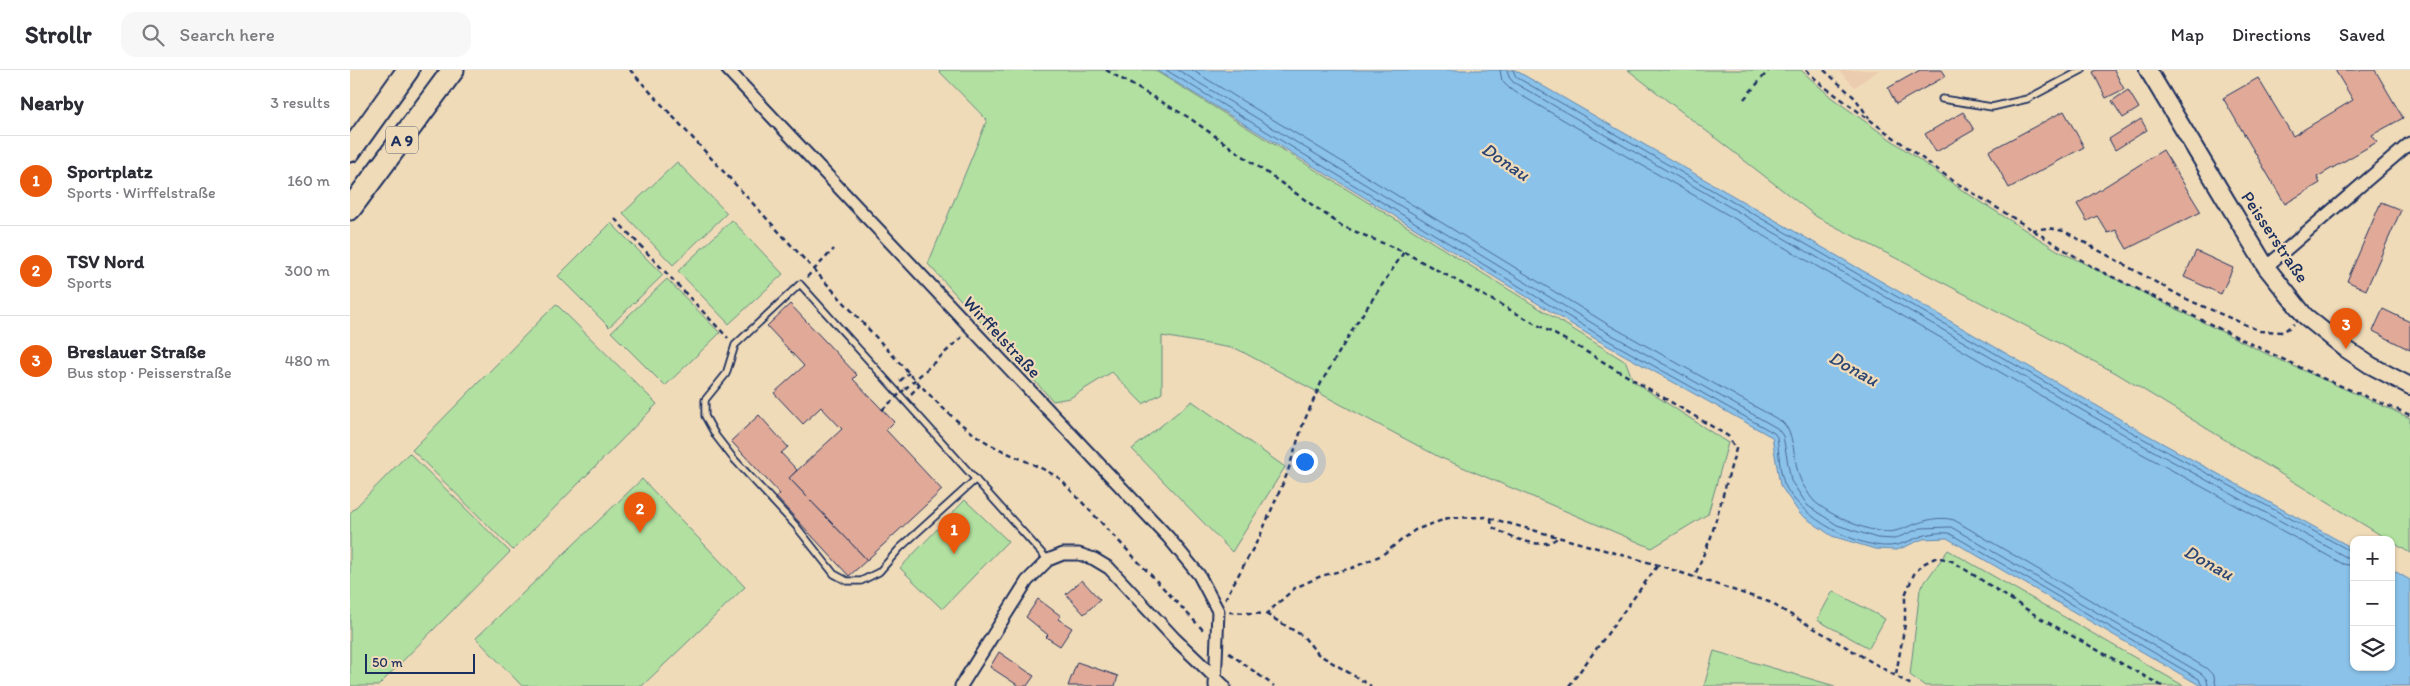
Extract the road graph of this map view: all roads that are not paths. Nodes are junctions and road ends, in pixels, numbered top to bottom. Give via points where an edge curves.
1 (408, 70) edge
2 (453, 70) edge
3 (728, 70) edge
4 (2082, 70) edge
5 (2148, 70) edge
6 (1942, 99) dead end
7 (2410, 143) edge
8 (350, 151) edge
9 (350, 209) edge
10 (2266, 267) junction
11 (2410, 386) edge
12 (976, 479) junction
13 (1048, 560) junction
14 (1218, 684) edge
15 (961, 686) edge

1 - 8 highway, A 9
2 - 9 highway, A 9
3 - 14 street, Wirffelstraße via 1168,537 1199,575 1218,612
4 - 6 lane via 2027,99 1992,107
5 - 10 street, Peisserstraße
7 - 10 street
10 - 11 street, Peisserstraße via 2305,316 2370,365
12 - 12 lane via 900,548 879,572 861,581 847,581 834,574 796,526 733,458 705,416 705,400 726,374 735,345 800,284
12 - 13 lane
13 - 14 street via 1063,554 1079,554 1109,568
13 - 15 street via 1026,581

